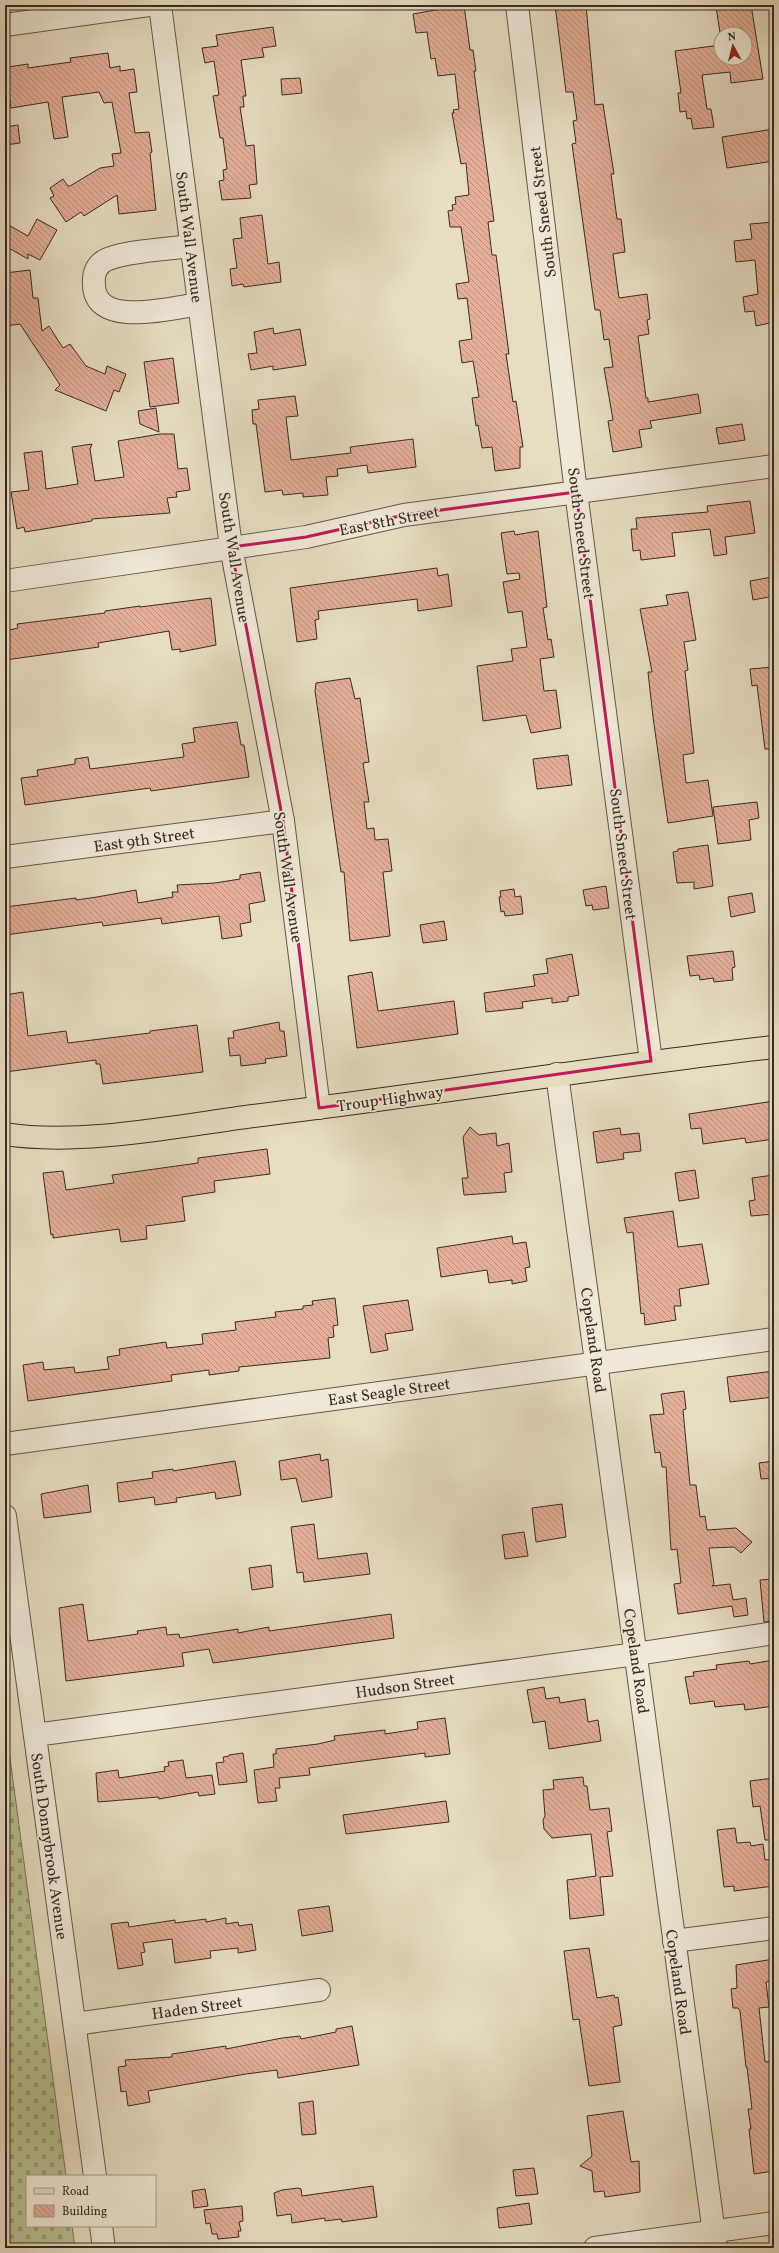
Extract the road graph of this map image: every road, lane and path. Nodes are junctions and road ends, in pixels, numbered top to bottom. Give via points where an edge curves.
1 (149, 5) edge
2 (160, 5) edge
3 (517, 5) edge
4 (5, 25) edge
5 (191, 246) junction
6 (199, 304) junction
7 (774, 466) edge
8 (576, 492) junction
9 (231, 548) junction
10 (5, 581) edge
11 (283, 821) junction
12 (5, 857) edge
13 (774, 1046) edge
14 (651, 1061) junction
15 (557, 1074) junction
16 (319, 1108) junction
17 (5, 1134) edge
18 (774, 1339) edge
19 (597, 1363) junction
20 (5, 1444) edge
21 (5, 1516) edge
22 (774, 1633) edge
23 (636, 1654) junction
24 (35, 1735) junction
25 (774, 1928) edge
26 (674, 1941) junction
27 (319, 1990) dead end
28 (75, 2024) junction
29 (95, 2175) edge
30 (774, 2223) edge
31 (101, 2227) edge
32 (714, 2239) edge
33 (104, 2248) edge
34 (595, 2248) edge

1 - 4 street
2 - 5 street, South Wall Avenue
3 - 8 street, South Sneed Street
5 - 6 street, South Wall Avenue
5 - 6 street via 119,256 104,261 95,271 93,286 100,303 108,310 123,313
6 - 9 street, South Wall Avenue
7 - 8 street, East 8th Street
8 - 9 street, East 8th Street via 404,515 306,537
8 - 14 street, South Sneed Street
9 - 10 street, East 8th Street
9 - 11 street, South Wall Avenue
11 - 12 street, East 9th Street
11 - 16 street, South Wall Avenue
13 - 14 main road, Troup Highway
14 - 15 main road, Troup Highway
15 - 16 main road, Troup Highway
15 - 19 street, Copeland Road
16 - 17 main road, Troup Highway via 101,1136 49,1137
18 - 19 street, East Seagle Street
19 - 20 street, East Seagle Street
19 - 23 street, Copeland Road
21 - 24 street, South Donnybrook Avenue
22 - 23 street, Hudson Street
23 - 24 street, Hudson Street
23 - 26 street, Copeland Road
24 - 28 street, South Donnybrook Avenue
25 - 26 street
26 - 32 street, Copeland Road
27 - 28 street, Haden Street
28 - 29 street, South Donnybrook Avenue
30 - 32 street
31 - 33 street
32 - 34 street

